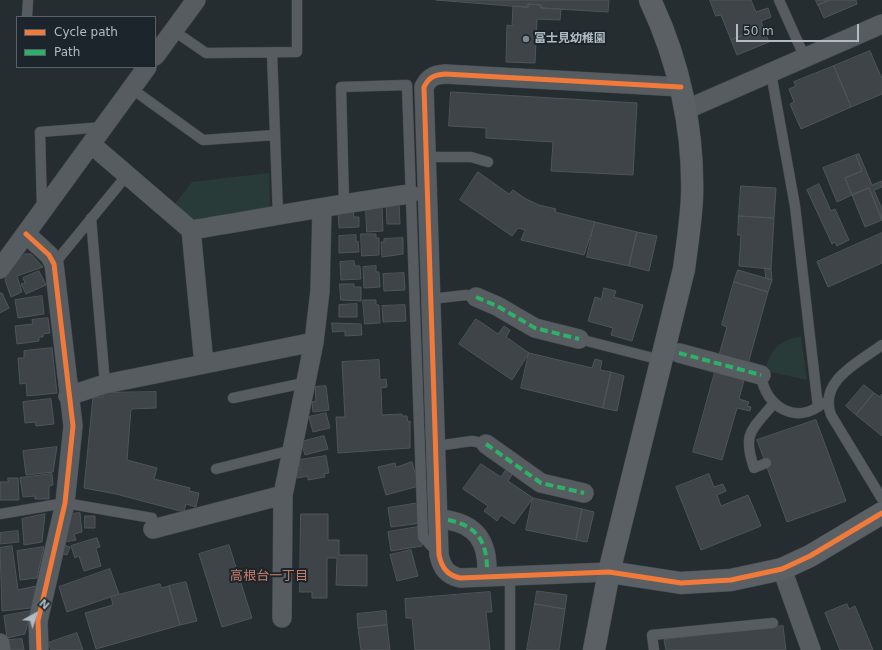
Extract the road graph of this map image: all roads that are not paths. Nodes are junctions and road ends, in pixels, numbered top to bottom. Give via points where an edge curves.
1 (28, 0) edge
2 (196, 0) edge
3 (297, 0) edge
4 (650, 0) edge
5 (779, 0) edge
6 (27, 16) edge
7 (882, 24) edge
8 (174, 31) junction
9 (156, 53) edge
10 (272, 53) junction
11 (805, 58) junction
12 (146, 68) edge
13 (771, 73) junction
14 (681, 87) junction
15 (132, 89) junction
16 (685, 110) junction
17 (104, 127) junction
18 (275, 135) junction
19 (91, 144) junction
20 (426, 157) junction
21 (488, 162) dead end
22 (127, 175) junction
23 (410, 194) junction
24 (344, 203) junction
25 (322, 208) junction
26 (42, 211) junction
27 (278, 215) junction
28 (92, 218) junction
29 (191, 230) junction
30 (26, 234) junction
31 (54, 264) junction
32 (0, 269) edge
33 (476, 297) joint
34 (431, 299) junction
35 (580, 339) joint
36 (314, 342) junction
37 (880, 350) edge
38 (670, 357) junction
39 (204, 364) junction
40 (761, 376) joint
41 (304, 383) junction
42 (105, 384) junction
43 (828, 395) junction
44 (68, 396) junction
45 (234, 398) dead end
46 (774, 403) junction
47 (818, 407) junction
48 (486, 444) joint
49 (436, 446) junction
50 (292, 450) junction
51 (766, 463) dead end
52 (216, 469) dead end
53 (584, 493) dead end
54 (283, 495) junction
55 (882, 499) edge
56 (65, 503) junction
57 (882, 513) edge
58 (0, 514) edge
59 (448, 520) dead end
60 (153, 529) joint
61 (440, 555) junction
62 (487, 569) dead end
63 (782, 569) junction
64 (609, 572) junction
65 (510, 575) junction
66 (282, 618) dead end
67 (773, 623) dead end
68 (0, 643) edge
69 (1, 650) edge
70 (38, 650) edge
71 (510, 650) edge
72 (594, 650) edge
73 (654, 650) edge
74 (811, 650) edge

1 - 6 lane
2 - 8 street
3 - 10 lane via 298,52
4 - 14 street via 667,41
5 - 11 lane
7 - 11 street
8 - 9 street
8 - 10 lane via 206,53
10 - 18 lane
11 - 13 street
12 - 15 street
13 - 16 street
13 - 47 lane via 795,206
14 - 16 street
14 - 20 street via 434,75 424,87
15 - 17 street
15 - 18 lane via 203,140
16 - 38 street via 690,143 692,189 689,233
17 - 19 street
17 - 26 lane via 40,132
18 - 27 lane
19 - 22 street
19 - 26 street
20 - 21 lane via 471,157
20 - 34 street
22 - 28 lane
22 - 29 street
23 - 24 street
23 - 24 lane via 408,85 341,87
23 - 61 lane via 423,537
24 - 25 street
25 - 27 street
25 - 36 street via 320,291
26 - 30 street
27 - 29 street
28 - 31 lane
28 - 42 lane
29 - 39 street
30 - 31 street
30 - 32 street
31 - 44 street
33 - 34 lane via 466,295
33 - 35 street via 492,303 535,328
34 - 49 street
35 - 38 lane
36 - 39 street
36 - 41 street
37 - 43 lane via 839,378
38 - 40 street
38 - 64 street
39 - 42 street
40 - 46 lane via 764,389
41 - 45 lane
41 - 50 street
42 - 44 street
43 - 47 lane
43 - 55 lane via 831,415
44 - 56 street via 73,426
46 - 47 lane via 781,409 798,414
46 - 51 lane via 748,438 748,450 754,468
48 - 49 lane via 472,441
48 - 53 street via 541,483
49 - 61 street
50 - 52 lane
50 - 54 street
54 - 60 street
54 - 66 street
56 - 58 lane
56 - 60 lane via 152,518
56 - 70 street via 38,621
57 - 63 street via 810,556
59 - 62 street via 474,531 485,547
61 - 65 street via 441,565 448,573 460,578
63 - 64 street via 731,580 681,583
63 - 74 street
64 - 65 street
64 - 72 street
65 - 71 lane
67 - 73 lane via 652,635
68 - 69 street

